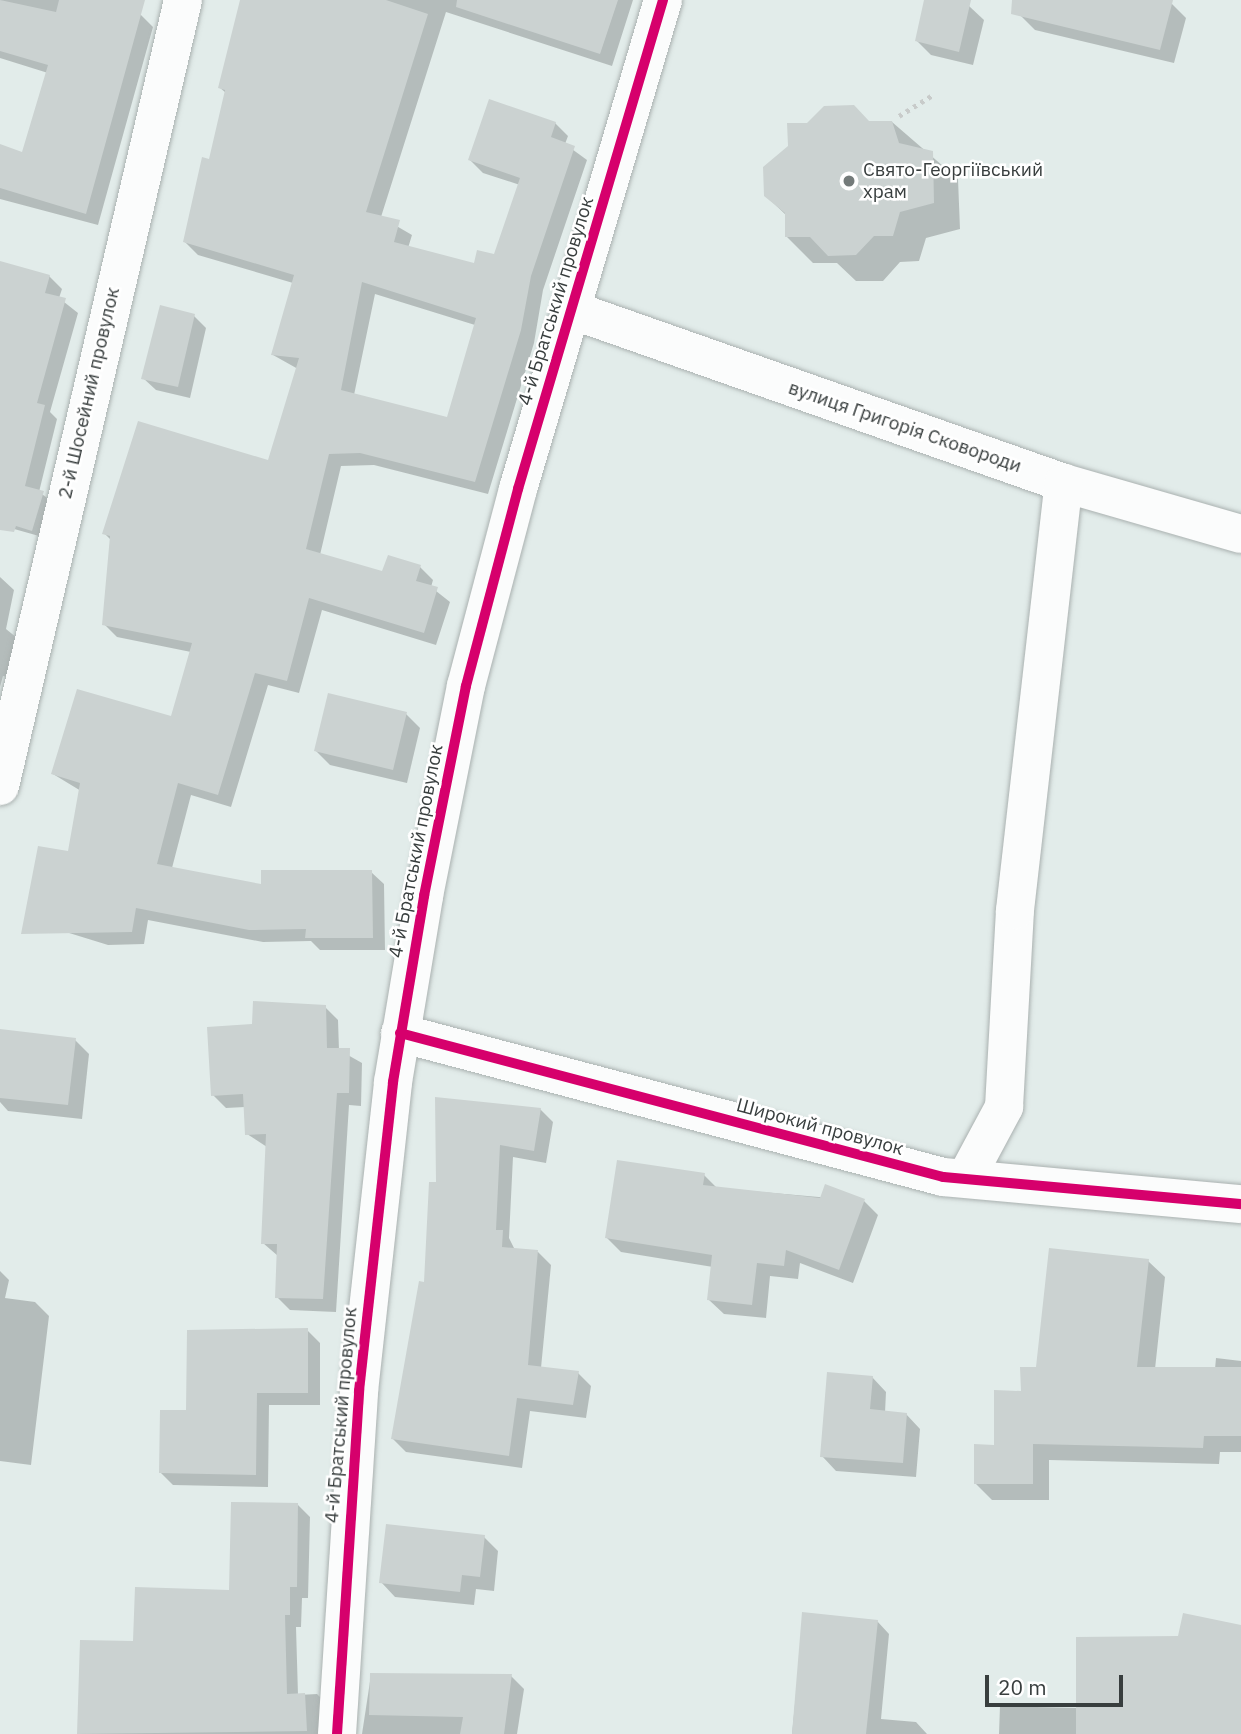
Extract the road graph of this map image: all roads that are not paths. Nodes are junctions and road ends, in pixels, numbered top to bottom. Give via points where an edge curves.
1 (183, 0) edge
2 (663, 0) edge
3 (572, 310) junction
4 (1064, 483) junction
5 (1241, 534) edge
6 (0, 786) edge
7 (400, 1033) junction
8 (966, 1178) junction
9 (1241, 1204) edge
10 (337, 1734) edge

1 - 6 street, 2-й Шосейний провулок
2 - 3 street, 4-й Братський провулок
3 - 4 street, вулиця Григорія Сковороди
3 - 7 street, 4-й Братський провулок via 466,686
4 - 5 street, вулиця Григорія Сковороди
4 - 8 street via 1016,910 1004,1107
7 - 8 street, Широкий провулок
7 - 10 street, 4-й Братський провулок via 359,1391
8 - 9 street, Широкий провулок

